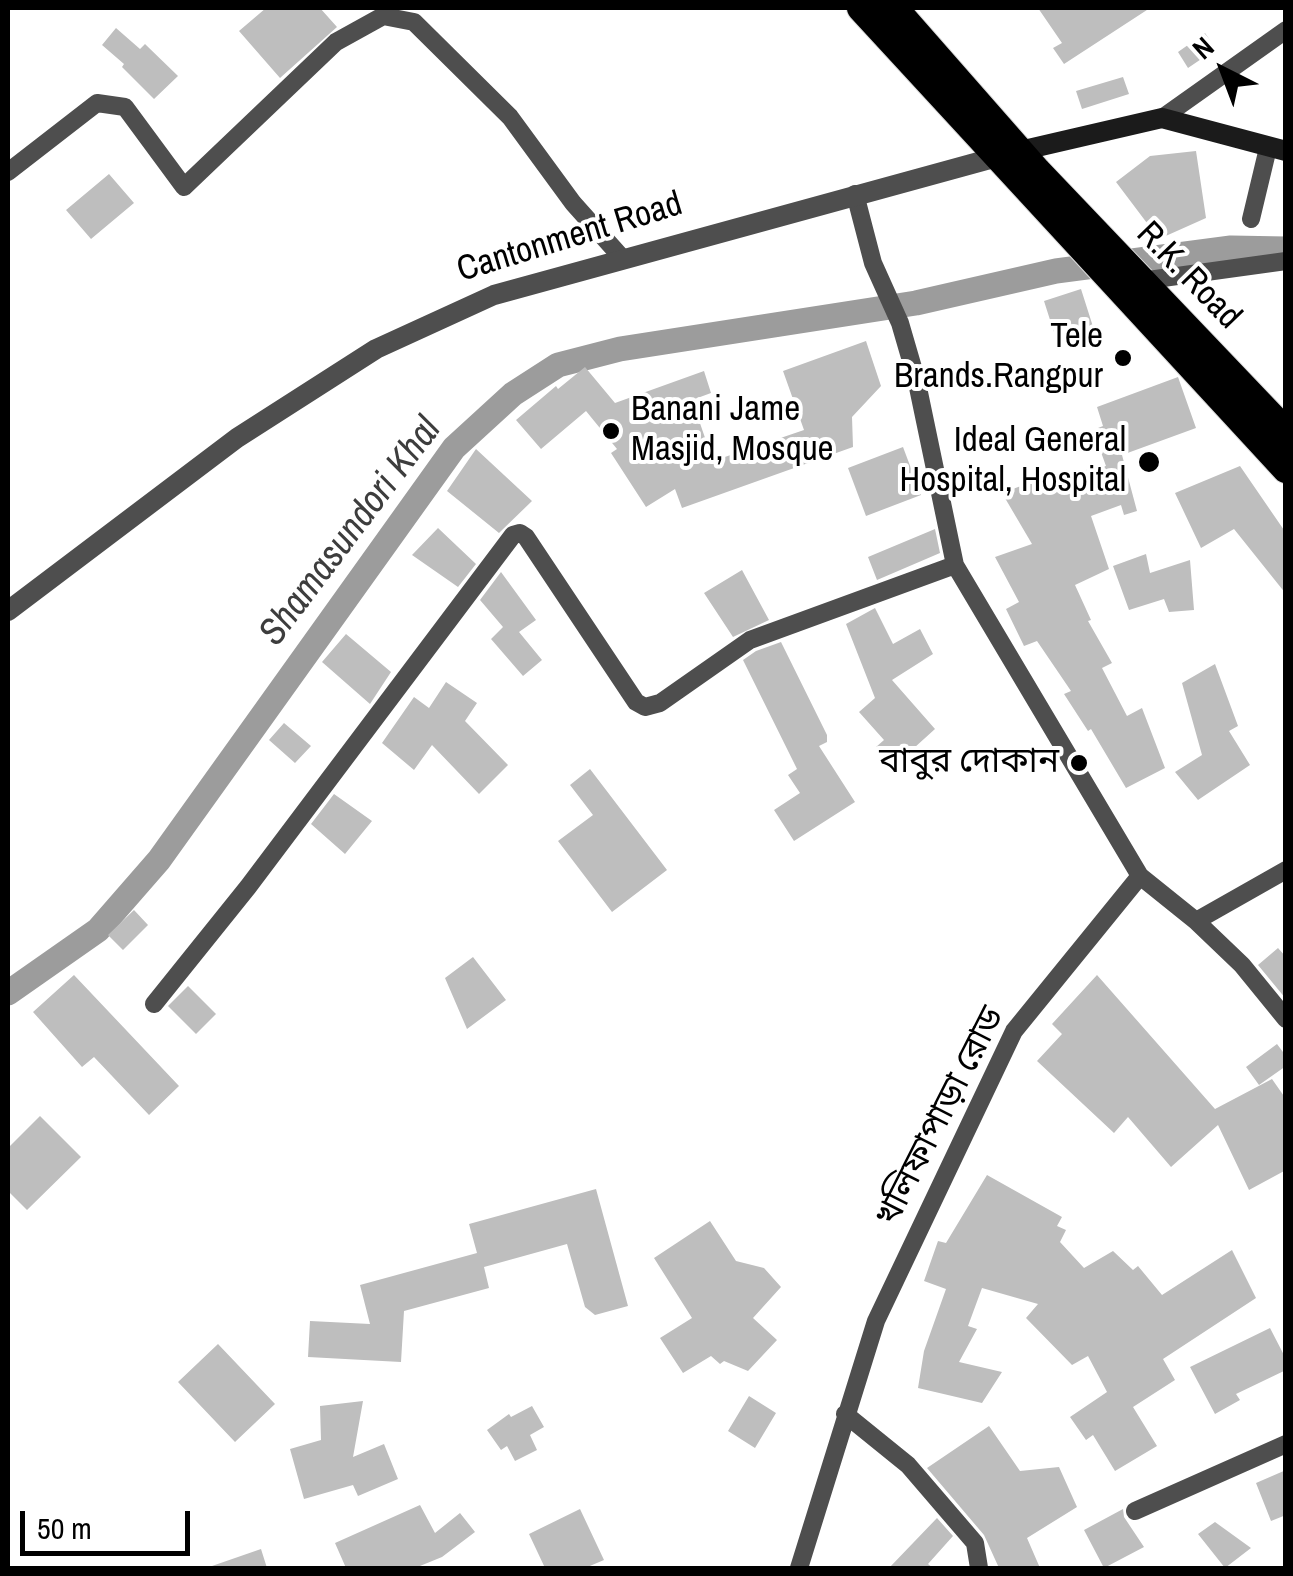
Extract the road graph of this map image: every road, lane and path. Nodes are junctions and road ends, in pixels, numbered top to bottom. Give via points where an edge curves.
1 (861, 8) edge
2 (894, 8) edge
3 (1286, 30) edge
4 (1162, 118) junction
5 (1277, 150) edge
6 (1018, 160) junction
7 (8, 172) edge
8 (855, 194) junction
9 (1060, 210) junction
10 (1251, 219) dead end
11 (622, 259) junction
12 (1286, 260) edge
13 (1126, 275) junction
14 (1286, 432) edge
15 (1286, 469) edge
16 (956, 565) junction
17 (8, 611) edge
18 (1286, 870) edge
19 (1140, 876) junction
20 (1196, 921) junction
21 (154, 1004) dead end
22 (1286, 1018) edge
23 (845, 1414) junction
24 (1286, 1444) edge
25 (1135, 1511) dead end
26 (799, 1568) edge
27 (979, 1568) edge

1 - 6 highway
2 - 6 highway
3 - 4 street
4 - 5 main road, Cantonment Road
4 - 6 main road, Cantonment Road
5 - 10 street
6 - 8 street, Cantonment Road
6 - 9 highway
6 - 9 highway
7 - 11 street via 98,104 125,107 184,187 336,42 384,16 414,22 510,116
8 - 11 street, Cantonment Road
8 - 16 street via 929,428
9 - 13 highway
11 - 17 street, Cantonment Road via 494,295 376,349 237,438
12 - 13 street
13 - 14 highway, R.K. Road
13 - 15 highway, R.K. Road
16 - 19 street
16 - 21 street via 750,640 645,707 526,536 513,535
18 - 20 street
19 - 20 street
19 - 23 street, খলিফাপাড়া রোড via 1014,1031 876,1321
20 - 22 street
23 - 26 street, খলিফাপাড়া রোড
23 - 27 street via 908,1465 942,1504 975,1542
24 - 25 street

